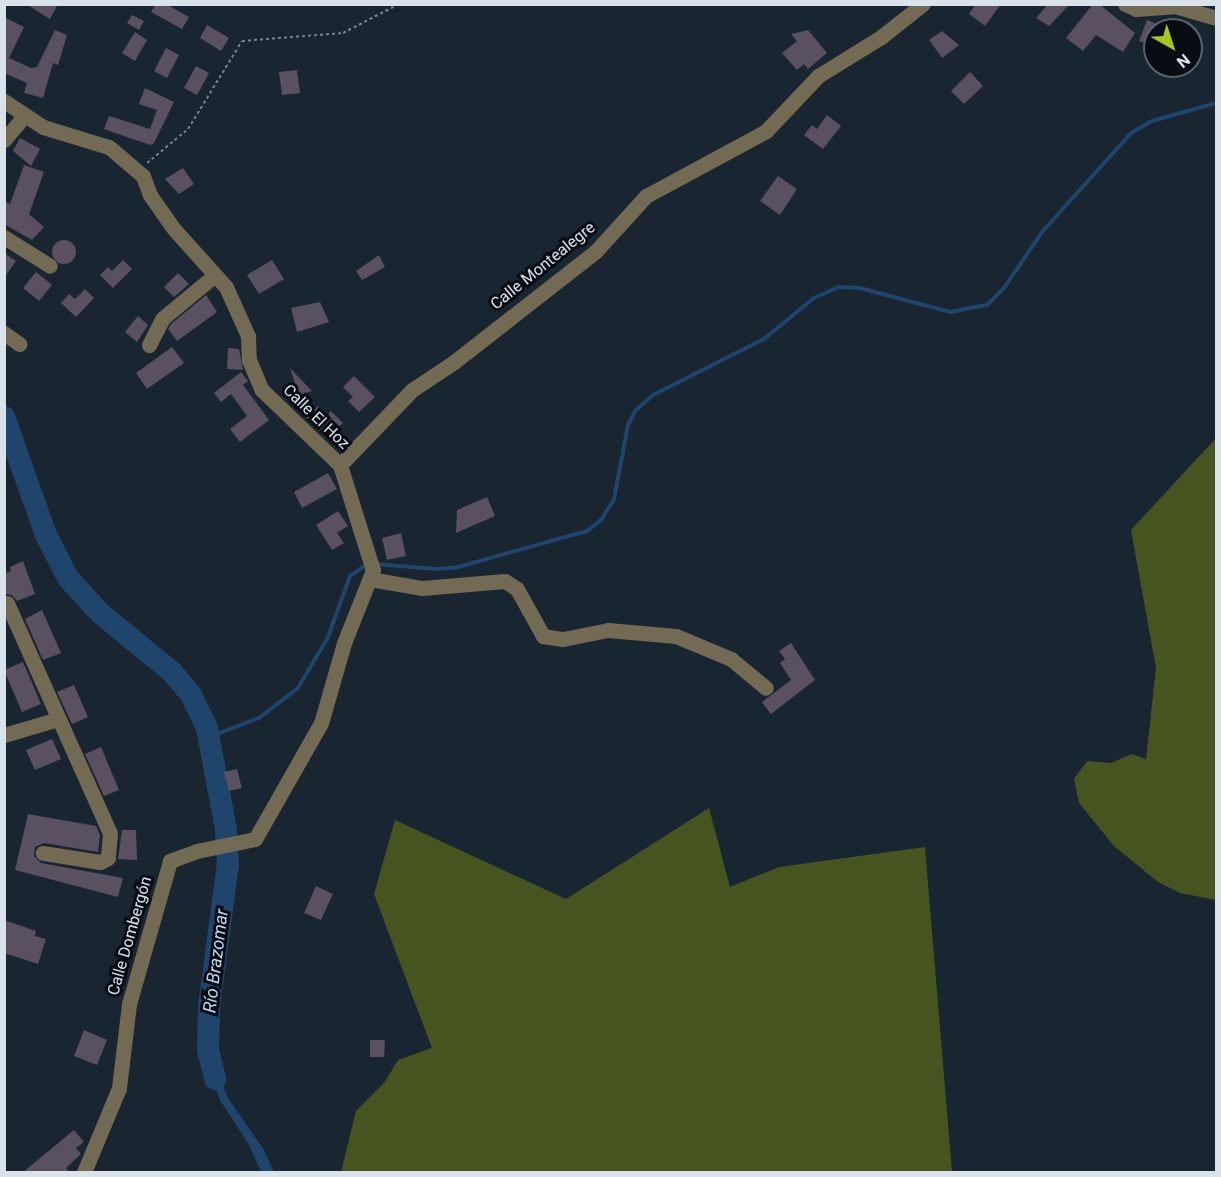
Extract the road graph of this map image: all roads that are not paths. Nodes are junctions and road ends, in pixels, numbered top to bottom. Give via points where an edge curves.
1 (923, 4) edge
2 (1125, 4) edge
3 (1216, 18) edge
4 (4, 101) edge
5 (24, 116) junction
6 (4, 140) edge
7 (4, 237) edge
8 (50, 266) dead end
9 (215, 275) junction
10 (4, 333) edge
11 (19, 344) dead end
12 (149, 345) dead end
13 (340, 465) junction
14 (372, 575) junction
15 (7, 603) dead end
16 (766, 688) dead end
17 (58, 718) junction
18 (4, 735) edge
19 (43, 853) dead end
20 (84, 1173) edge

1 - 13 street, Calle Montealegre via 881,37 818,76 766,131 646,196 595,252 412,390
2 - 3 street via 1136,9 1175,6
4 - 5 street, Calle El Hoz
5 - 6 street
5 - 9 street, Calle El Hoz via 44,127 109,147 138,171 173,228
7 - 8 street
9 - 12 street via 163,318
9 - 13 street, Calle El Hoz via 226,287 248,336 249,360 262,390
10 - 11 street
13 - 14 street, Calle El Hoz via 370,554
14 - 16 street via 422,588 505,581 517,589 543,636 563,639 608,630 676,636 731,659
14 - 20 street, Calle Dombergón via 344,643 321,723 255,839 170,861 129,1004 119,1088
15 - 17 street
17 - 18 street
17 - 19 street via 110,833 108,858 100,862

